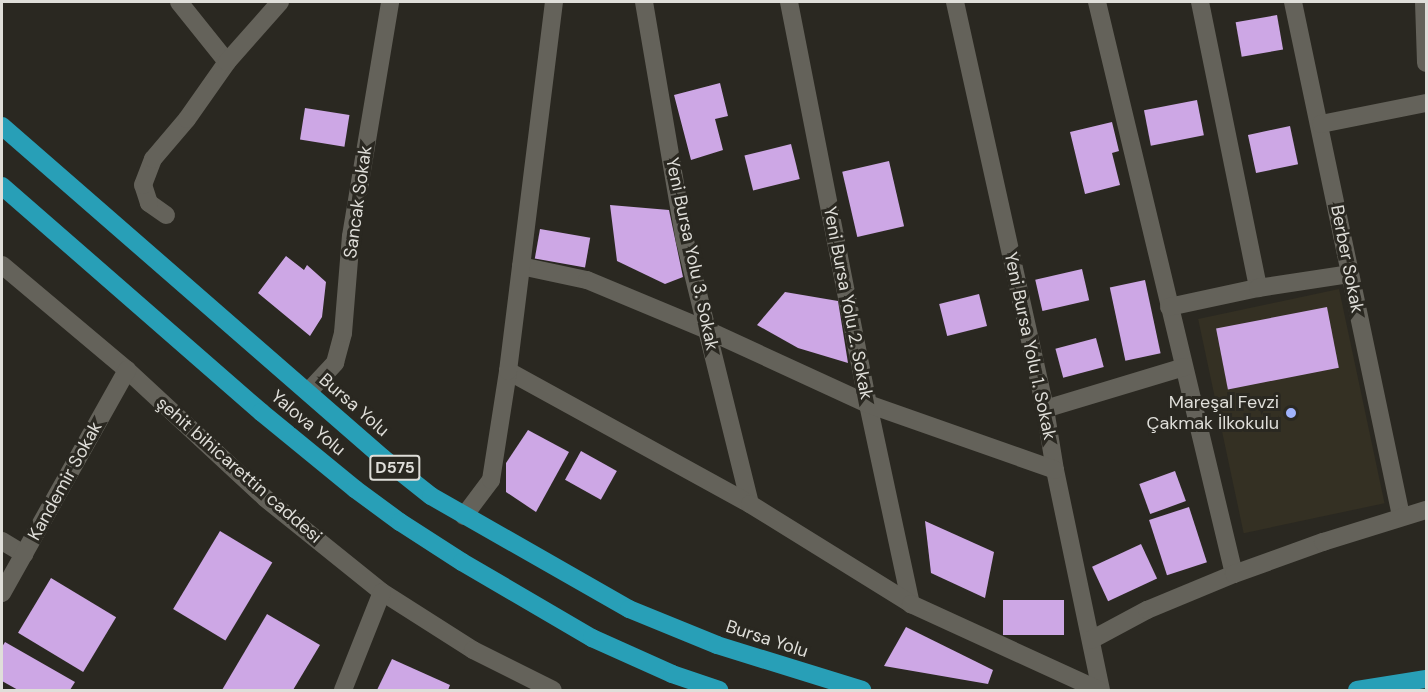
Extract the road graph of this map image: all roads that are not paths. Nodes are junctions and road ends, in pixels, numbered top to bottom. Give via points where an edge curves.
1 (179, 2) edge
2 (280, 2) edge
3 (390, 2) edge
4 (554, 2) edge
5 (645, 2) edge
6 (789, 2) edge
7 (955, 2) edge
8 (1097, 2) edge
9 (1200, 2) edge
10 (1293, 2) edge
11 (1425, 2) edge
12 (227, 62) junction
13 (1426, 63) edge
14 (1426, 103) edge
15 (1321, 124) junction
16 (2, 126) edge
17 (2, 186) edge
18 (166, 215) dead end
19 (2, 265) edge
20 (521, 266) junction
21 (1349, 273) junction
22 (1258, 288) junction
23 (1169, 307) junction
24 (707, 330) junction
25 (1184, 367) junction
26 (127, 370) junction
27 (508, 371) junction
28 (308, 392) junction
29 (868, 404) junction
30 (1046, 409) junction
31 (1055, 470) junction
32 (750, 504) junction
33 (1426, 510) edge
34 (464, 516) junction
35 (1401, 516) junction
36 (2, 541) edge
37 (24, 554) junction
38 (1234, 574) junction
39 (2, 592) edge
40 (382, 592) junction
41 (911, 604) junction
42 (1091, 640) junction
43 (1426, 679) edge
44 (343, 690) edge
45 (553, 690) edge
46 (719, 690) edge
47 (862, 690) edge
48 (1100, 690) edge
49 (1357, 690) edge

1 - 12 street
2 - 12 street
3 - 28 street, Sancak Sokak via 351,236 343,333 335,363
4 - 20 street
5 - 24 street, Yeni Bursa Yolu 3. Sokak via 685,241
6 - 29 street, Yeni Bursa Yolu 2. Sokak
7 - 30 street, Yeni Bursa Yolu 1. Sokak
8 - 23 street
9 - 22 street
10 - 15 street, Berber Sokak
11 - 13 street
12 - 18 street via 153,159 143,185 149,203
14 - 15 street
15 - 21 street, Berber Sokak
16 - 28 highway, Bursa Yolu / D575
17 - 46 highway, Yalova Yolu / D575 via 261,412 400,522 592,638 672,674
19 - 26 street, şehit bihicarettin caddesi
20 - 24 street via 587,280
20 - 27 street
21 - 22 street
21 - 35 street, Berber Sokak
22 - 23 street
23 - 25 street
24 - 29 street
24 - 32 street, Yeni Bursa Yolu 3. Sokak
25 - 30 street
25 - 38 street
26 - 37 street, Kandemir Sokak
26 - 40 street, şehit bihicarettin caddesi via 265,498
27 - 32 street
27 - 34 street via 491,480
28 - 34 highway, Bursa Yolu / D575 via 407,477
29 - 31 street
29 - 41 street, Yeni Bursa Yolu 2. Sokak
30 - 31 street, Yeni Bursa Yolu 1. Sokak
31 - 42 street, Yeni Bursa Yolu 1. Sokak
32 - 41 street
33 - 35 street
34 - 47 highway, Bursa Yolu / D575 via 629,609 717,645
35 - 38 street
36 - 37 street
37 - 39 street, Kandemir Sokak
38 - 42 street via 1146,610
40 - 44 street
40 - 45 street, şehit bihicarettin caddesi via 473,650
41 - 48 street
42 - 48 street, Yeni Bursa Yolu 1. Sokak
43 - 49 highway

